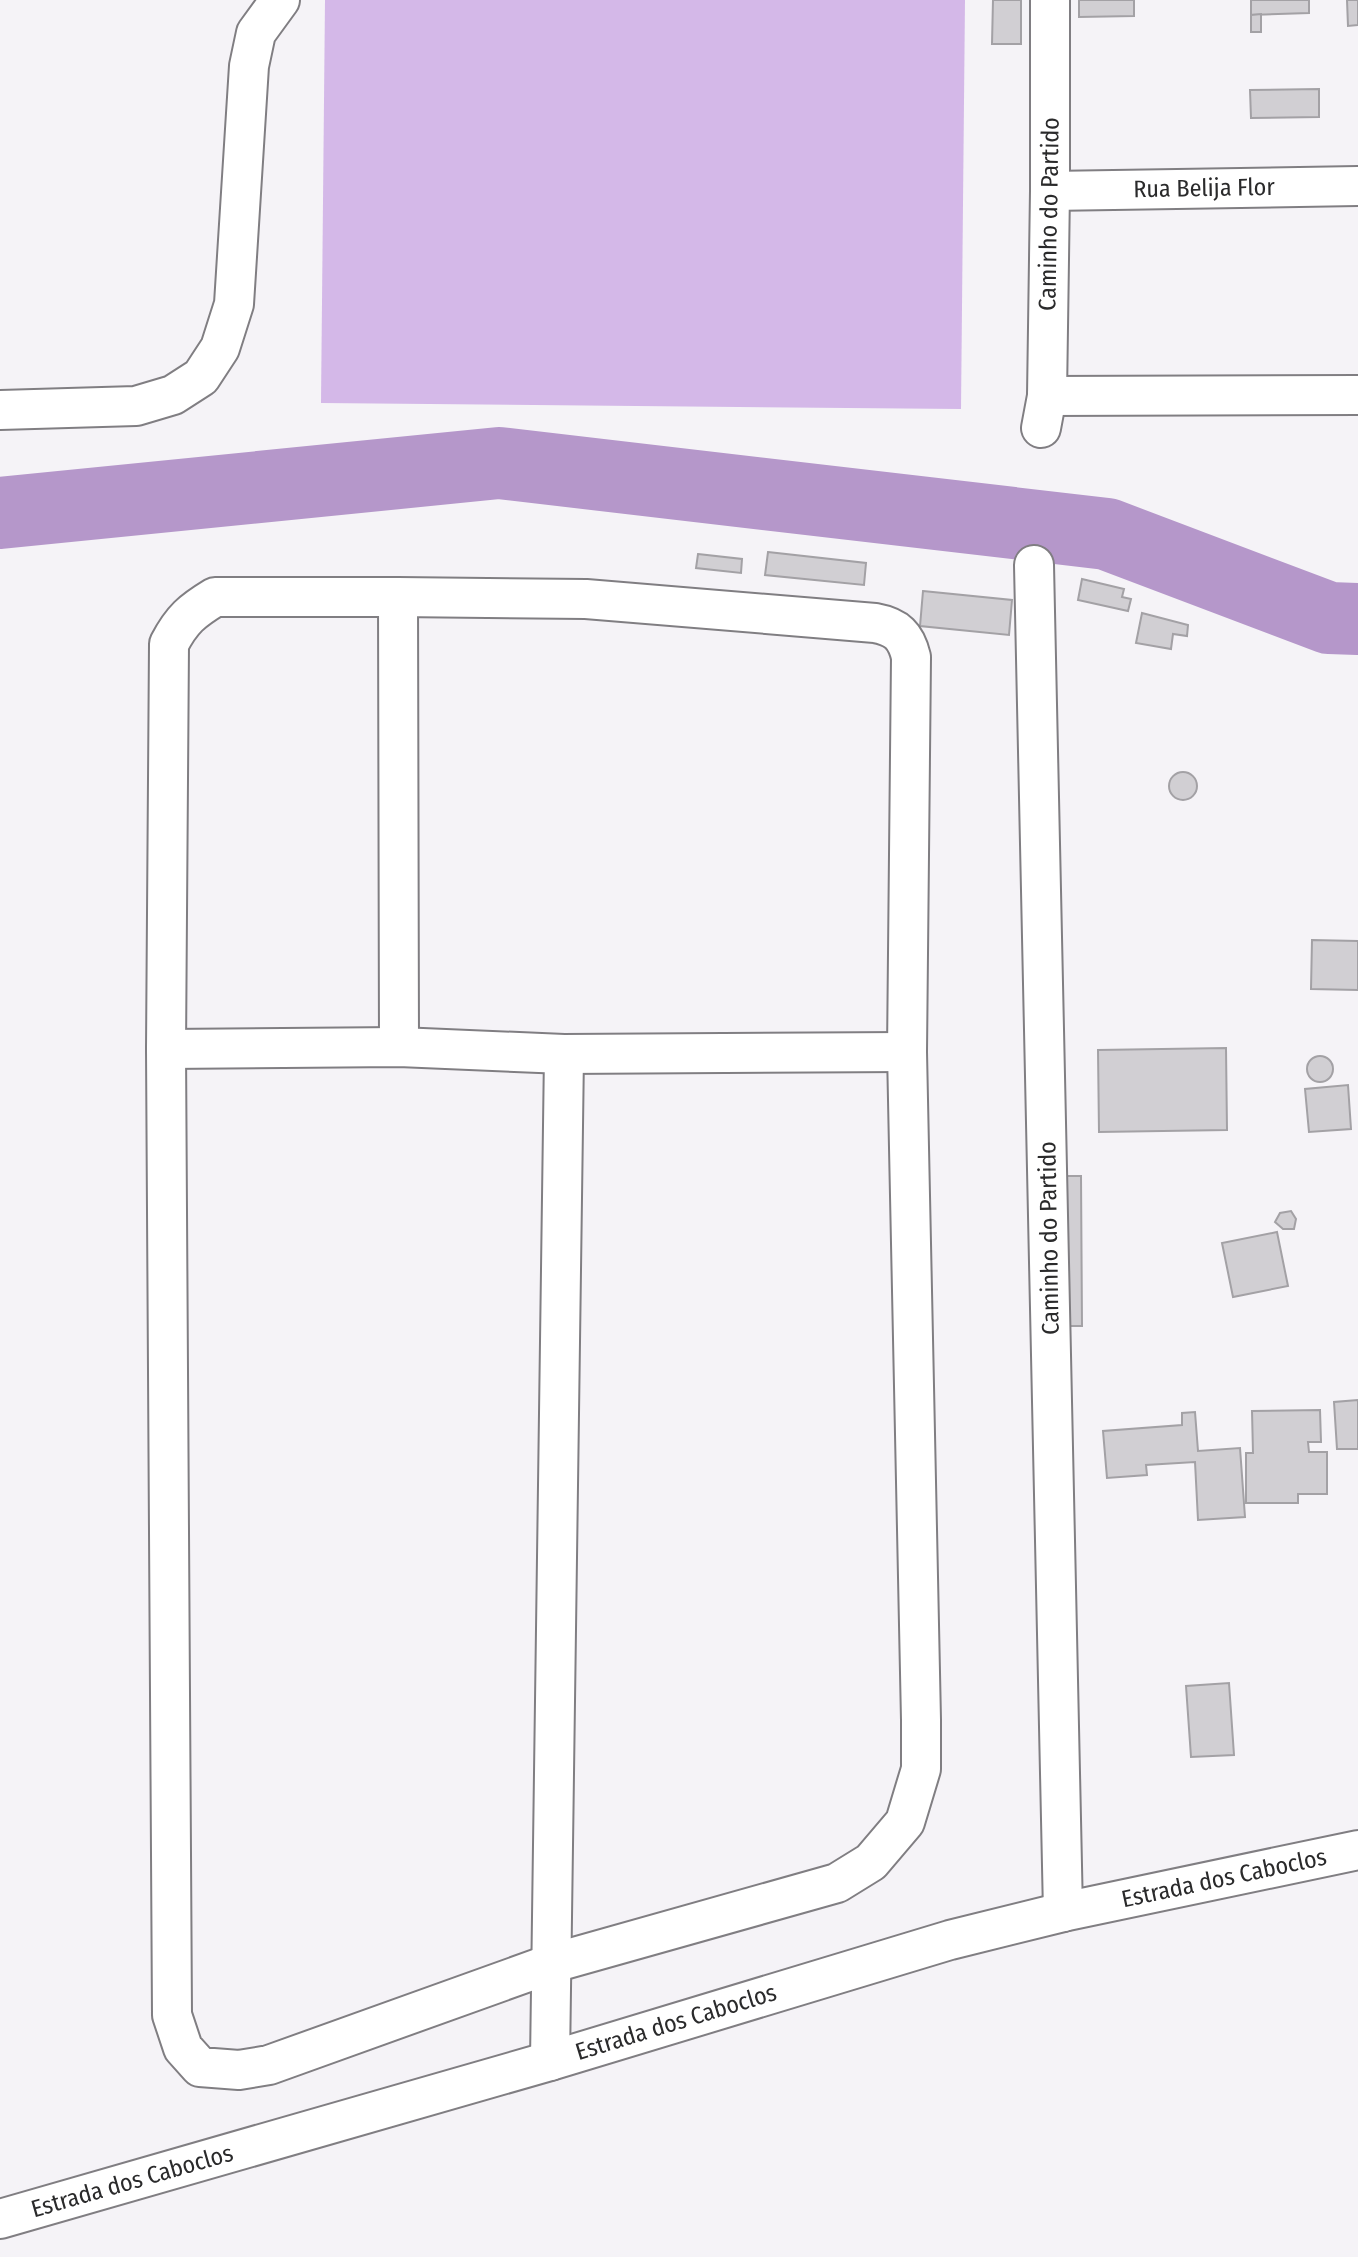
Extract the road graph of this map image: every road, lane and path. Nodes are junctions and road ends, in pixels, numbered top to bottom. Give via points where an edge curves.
1 (280, 0) edge
2 (1050, 0) edge
3 (1358, 186) edge
4 (1050, 191) junction
5 (1358, 395) edge
6 (0, 410) edge
7 (1034, 565) dead end
8 (398, 597) junction
9 (399, 1047) junction
10 (166, 1049) junction
11 (907, 1052) junction
12 (564, 1054) junction
13 (1358, 1850) edge
14 (1063, 1912) junction
15 (552, 1963) junction
16 (550, 2061) junction
17 (0, 2219) edge

1 - 6 street via 256,33 249,66 234,304 220,348 201,377 173,395 136,406
2 - 4 street, Caminho do Partido
3 - 4 street, Rua Belija Flor
4 - 5 street, Caminho do Partido via 1044,412
7 - 14 street, Caminho do Partido
8 - 9 street
8 - 10 street via 215,597 192,611 169,644
8 - 11 street via 586,599 875,623 901,633 911,657
9 - 10 street
9 - 12 street
10 - 15 street via 172,2015 183,2048 200,2067 239,2070 269,2065
11 - 12 street
11 - 15 street via 921,1769 905,1822 871,1862 837,1883
12 - 15 street
13 - 14 street, Estrada dos Caboclos
14 - 16 street, Estrada dos Caboclos via 950,1940
15 - 16 street
16 - 17 street, Estrada dos Caboclos

